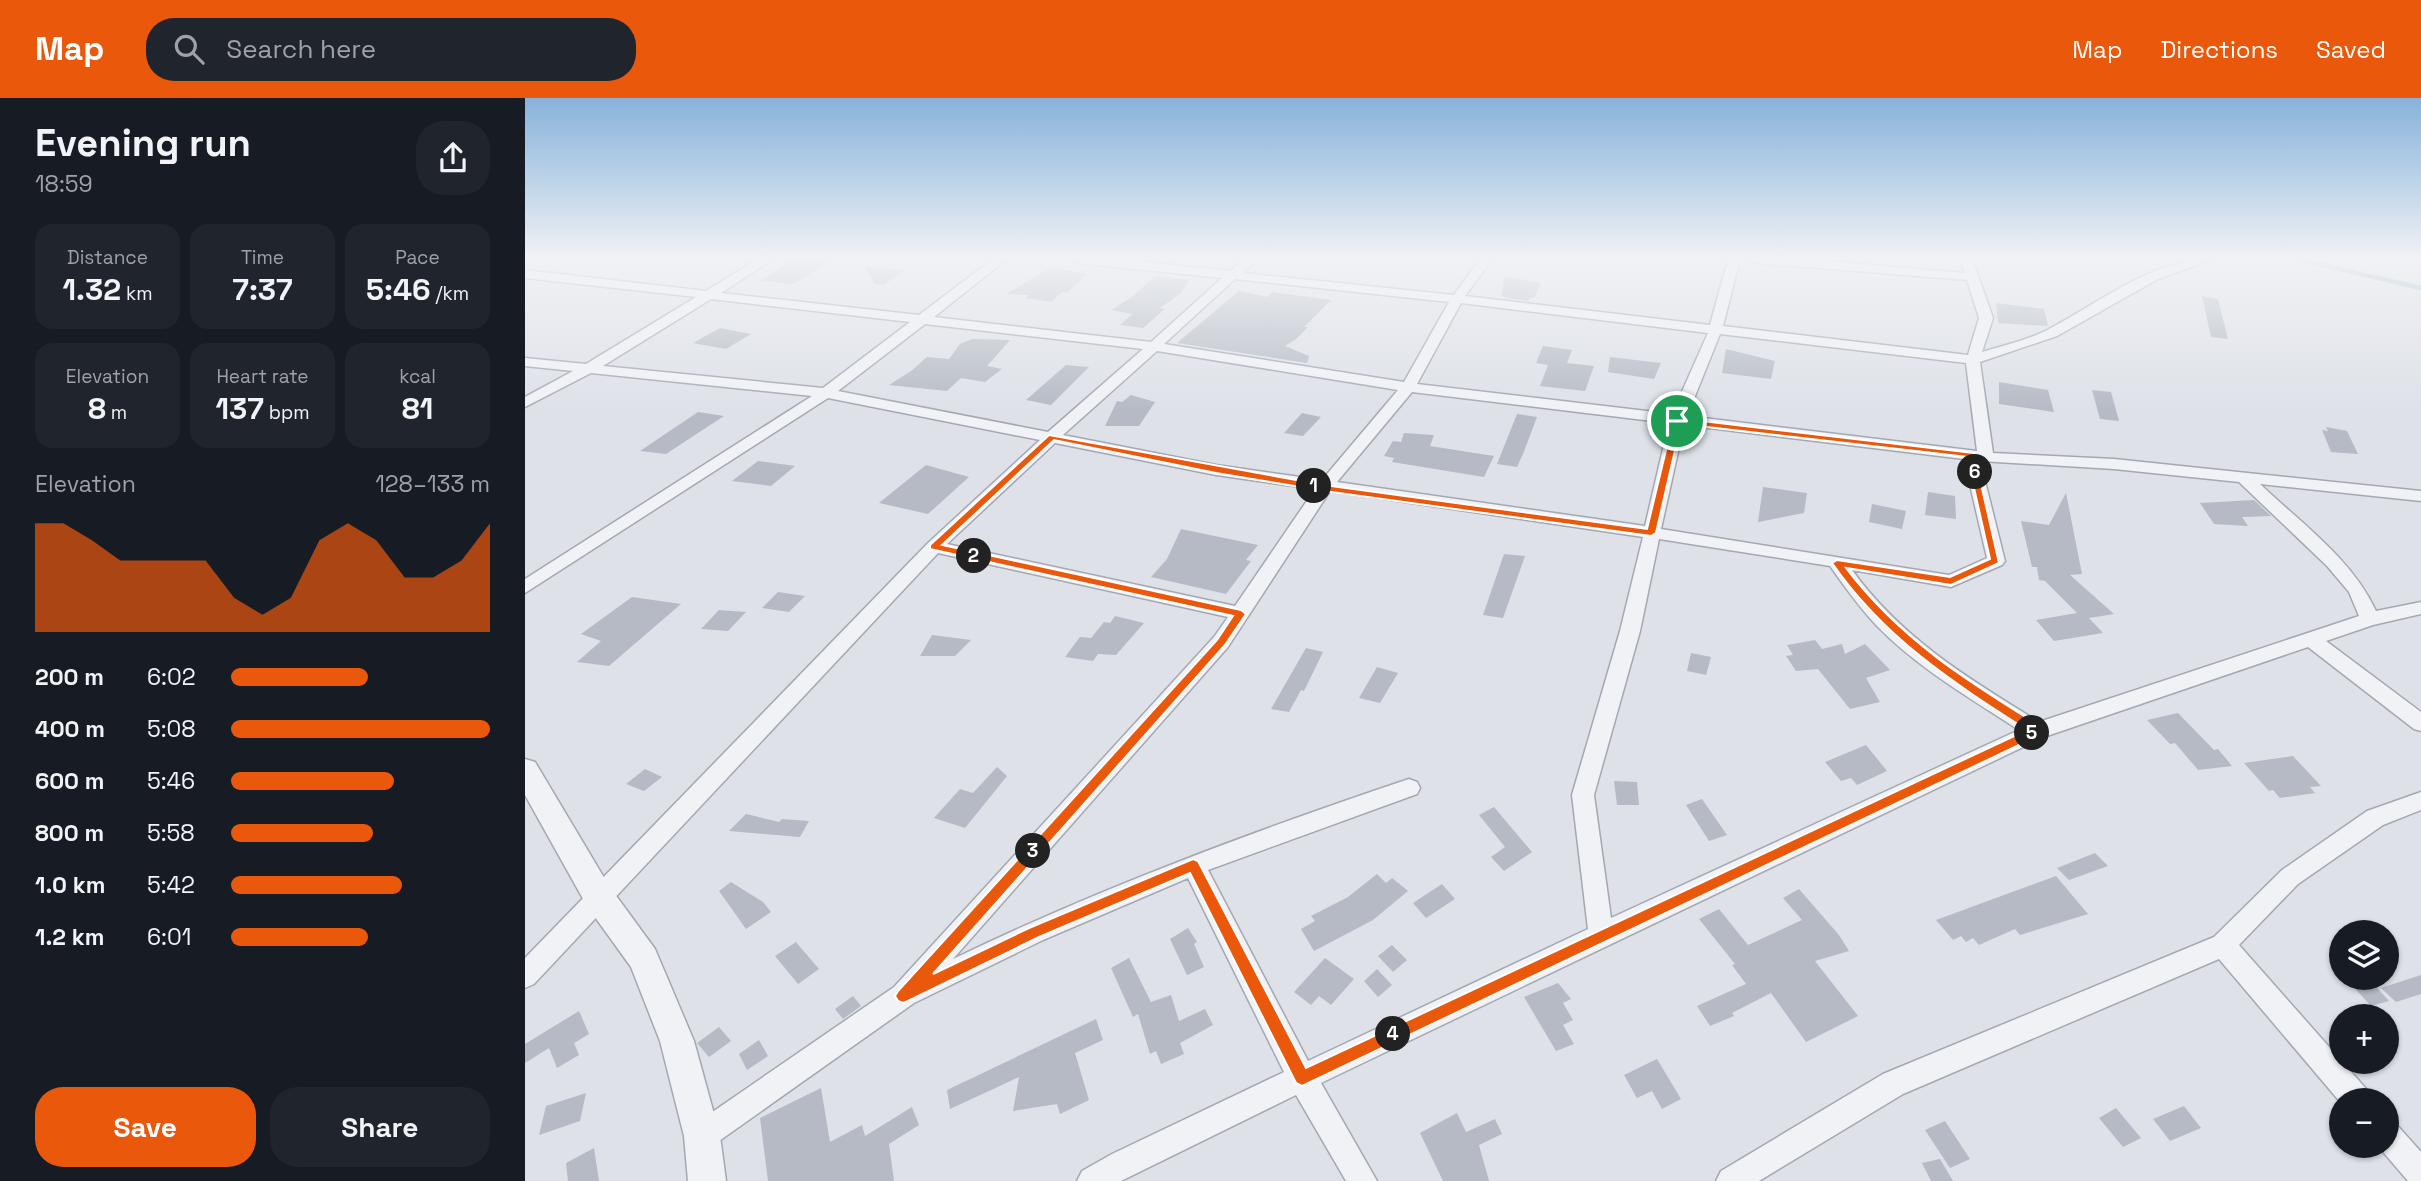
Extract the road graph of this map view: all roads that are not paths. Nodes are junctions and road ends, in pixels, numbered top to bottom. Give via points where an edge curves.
1 (684, 310) edge
2 (844, 310) edge
3 (938, 310) edge
4 (1195, 310) edge
5 (1451, 310) edge
6 (1542, 310) edge
7 (1721, 310) edge
8 (1983, 310) edge
9 (2090, 310) edge
10 (926, 319) junction
11 (1715, 331) junction
12 (1154, 346) junction
13 (1973, 360) junction
14 (525, 362) edge
15 (586, 370) junction
16 (1408, 387) junction
17 (826, 393) junction
18 (525, 403) edge
19 (1677, 421) junction
20 (1052, 437) junction
21 (1978, 456) junction
22 (2243, 477) junction
23 (1324, 488) junction
24 (2421, 496) edge
25 (1651, 533) junction
26 (934, 547) junction
27 (1837, 563) junction
28 (525, 587) edge
29 (2421, 608) edge
30 (1241, 614) junction
31 (2370, 619) junction
32 (2312, 640) junction
33 (2421, 723) edge
34 (2037, 731) junction
35 (525, 770) edge
36 (1409, 788) dead end
37 (2421, 801) edge
38 (1193, 865) junction
39 (599, 896) junction
40 (1601, 935) junction
41 (2223, 945) junction
42 (525, 976) edge
43 (903, 996) junction
44 (1302, 1078) junction
45 (2347, 1088) edge
46 (702, 1136) junction
47 (2399, 1149) edge
48 (2421, 1174) edge
49 (707, 1181) edge
50 (1092, 1181) edge
51 (1362, 1181) edge
52 (1731, 1181) edge

1 - 15 street
2 - 10 street
3 - 10 street
4 - 12 street
5 - 16 street
6 - 11 street
7 - 11 street
8 - 13 street via 1986,318
9 - 13 street via 2052,333
10 - 12 street
10 - 17 street
11 - 13 street
11 - 19 street
12 - 16 street
12 - 20 street
13 - 21 street
14 - 15 street
15 - 17 street
15 - 18 street
16 - 19 street
16 - 23 street
17 - 20 street
17 - 28 street
19 - 21 street
19 - 25 street
20 - 23 street
20 - 26 street
21 - 22 street
21 - 27 street via 1996,561 1951,581
22 - 24 street
22 - 31 street via 2333,562 2357,590
23 - 25 street
23 - 30 street
25 - 27 street
25 - 40 street via 1630,631 1583,795
26 - 30 street
26 - 39 street
27 - 34 street via 1868,604 1907,640 1949,675
29 - 31 street
30 - 43 street via 1221,642
31 - 32 street
32 - 33 street
32 - 34 street
34 - 40 street
35 - 39 street
36 - 38 street
37 - 41 street via 2375,818 2290,877
38 - 43 street via 1034,932
38 - 44 street
39 - 42 street
39 - 46 street via 644,959 677,1041
40 - 44 street
41 - 45 street
41 - 52 street via 1892,1084
43 - 46 street
44 - 50 street
44 - 51 street
46 - 49 street
47 - 48 street

